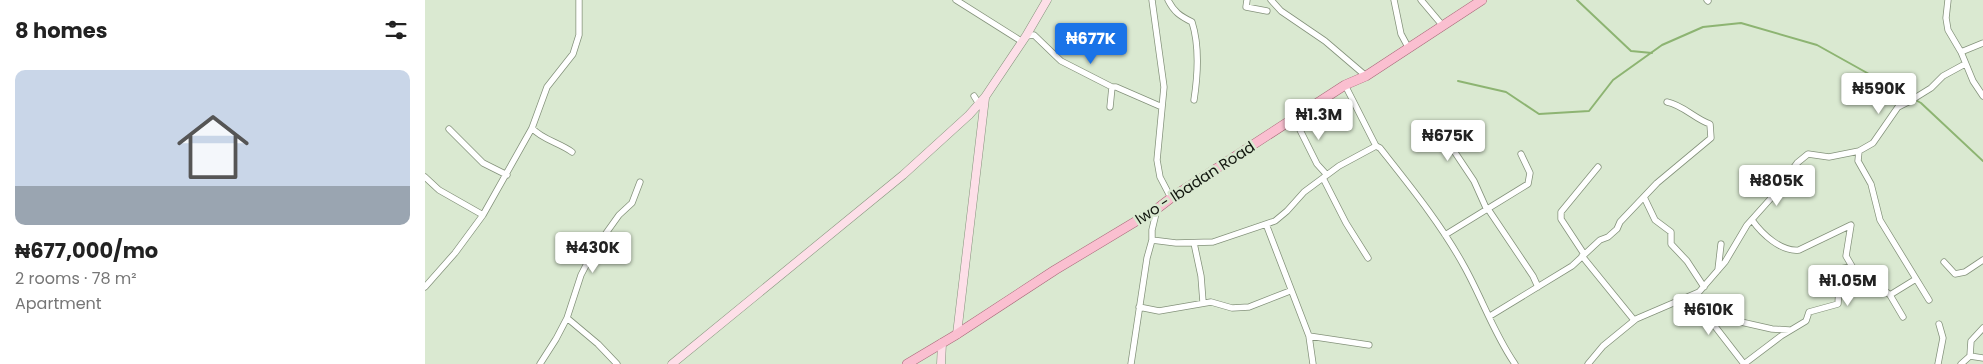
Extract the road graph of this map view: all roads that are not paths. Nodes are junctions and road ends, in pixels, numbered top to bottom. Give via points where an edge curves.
1 (579, 0) edge
2 (956, 0) edge
3 (1047, 0) edge
4 (1152, 0) edge
5 (1168, 0) edge
6 (1247, 0) edge
7 (1271, 0) edge
8 (1394, 0) edge
9 (1421, 0) edge
10 (1482, 0) edge
11 (1948, 0) edge
12 (1267, 11) dead end
13 (1443, 26) junction
14 (1024, 39) junction
15 (1983, 43) edge
16 (1408, 47) junction
17 (1961, 52) junction
18 (1965, 64) junction
19 (1366, 76) junction
20 (1345, 86) junction
21 (1112, 87) junction
22 (974, 96) dead end
23 (1983, 96) edge
24 (985, 97) junction
25 (1194, 100) dead end
26 (1667, 102) dead end
27 (979, 104) junction
28 (1162, 106) junction
29 (1110, 107) dead end
30 (1294, 118) junction
31 (449, 128) dead end
32 (532, 128) junction
33 (1376, 146) junction
34 (1450, 146) dead end
35 (572, 152) dead end
36 (1859, 152) junction
37 (1521, 154) dead end
38 (1598, 167) dead end
39 (507, 175) junction
40 (425, 177) edge
41 (1325, 177) junction
42 (640, 182) dead end
43 (1644, 197) junction
44 (1171, 198) junction
45 (1158, 208) junction
46 (1488, 209) junction
47 (483, 216) junction
48 (1752, 220) junction
49 (1266, 224) junction
50 (1445, 235) junction
51 (1152, 240) junction
52 (1195, 243) junction
53 (1721, 244) dead end
54 (1583, 255) junction
55 (1367, 258) dead end
56 (1983, 260) edge
57 (1944, 262) dead end
58 (1853, 268) junction
59 (1718, 270) junction
60 (1916, 279) junction
61 (425, 287) edge
62 (1538, 287) junction
63 (1704, 287) junction
64 (1290, 291) junction
65 (1890, 295) junction
66 (1685, 299) junction
67 (1929, 300) dead end
68 (1203, 302) junction
69 (1139, 307) junction
70 (1701, 313) junction
71 (1490, 316) junction
72 (1903, 317) dead end
73 (567, 318) junction
74 (1634, 320) junction
75 (1939, 324) dead end
76 (1983, 328) edge
77 (1791, 330) junction
78 (957, 334) junction
79 (1309, 336) junction
80 (941, 343) junction
81 (1369, 345) dead end
82 (1983, 358) edge
83 (1969, 360) edge
84 (676, 363) edge
85 (540, 364) edge
86 (617, 364) edge
87 (907, 364) edge
88 (941, 364) edge
89 (1131, 364) edge
90 (1313, 364) edge
91 (1515, 364) edge
92 (1588, 364) edge
93 (1744, 364) edge
94 (1938, 364) edge
95 (1961, 364) edge

1 - 32 street via 577,44 547,87
2 - 14 street
3 - 14 street
4 - 28 street via 1164,87
5 - 25 street via 1172,9 1192,22 1197,37 1198,72
6 - 12 street via 1246,8
7 - 19 street
8 - 16 street via 1401,34
9 - 13 street
10 - 13 main road, Iwo - Ibadan Road
11 - 17 street via 1948,30
13 - 16 main road, Iwo - Ibadan Road
14 - 21 street via 1034,35 1061,61
14 - 24 street
15 - 17 street
16 - 19 main road, Iwo - Ibadan Road
17 - 18 street
18 - 23 street
18 - 36 street via 1898,107 1873,143
19 - 20 main road, Iwo - Ibadan Road
20 - 30 main road, Iwo - Ibadan Road
20 - 33 street
21 - 28 street
21 - 29 street
22 - 27 street
24 - 27 street
24 - 78 street
26 - 43 street via 1710,124 1712,135
27 - 84 street via 903,175
28 - 44 street via 1157,160 1160,177
30 - 41 street
30 - 44 main road, Iwo - Ibadan Road
31 - 39 street via 483,163
32 - 35 street via 538,135
32 - 39 street
33 - 41 street
33 - 50 street
34 - 46 street
36 - 48 street via 1829,157 1808,154 1797,163
36 - 60 street via 1858,160 1871,184 1880,220
37 - 46 street via 1530,173 1528,184
38 - 54 street via 1561,212 1564,225
39 - 47 street
40 - 47 street via 439,190
41 - 49 street via 1304,192 1275,221
41 - 55 street via 1346,223
42 - 73 street via 632,203 619,215 594,250 581,275
43 - 54 street via 1617,229
43 - 63 street via 1655,220 1671,232 1671,244
44 - 45 main road, Iwo - Ibadan Road
45 - 51 street
45 - 78 main road, Iwo - Ibadan Road
46 - 50 street
46 - 62 street
47 - 61 street
48 - 58 street via 1765,235 1791,251 1851,225 1846,256
48 - 59 street
49 - 52 street via 1213,242
49 - 64 street
50 - 71 street
51 - 52 street
51 - 69 street
52 - 68 street
53 - 59 street
54 - 62 street via 1572,266
54 - 74 street
56 - 57 street via 1965,272 1955,274
58 - 65 street via 1874,273
58 - 77 street via 1835,270 1838,304 1809,312 1806,321
59 - 63 street
60 - 65 street
60 - 67 street
62 - 71 street
63 - 66 street
64 - 68 street via 1249,307 1232,308
64 - 79 street
65 - 72 street
66 - 70 street
66 - 74 street
68 - 69 street via 1159,311
69 - 89 street
70 - 77 street via 1772,329
70 - 93 street
71 - 91 street
73 - 85 street
73 - 86 street
74 - 92 street via 1603,346
75 - 94 street via 1943,338
76 - 83 street via 1971,342
77 - 93 street
78 - 80 main road, Iwo - Ibadan Road
79 - 81 street
79 - 90 street
80 - 87 main road, Iwo - Ibadan Road
80 - 88 street
82 - 83 street
83 - 95 street

